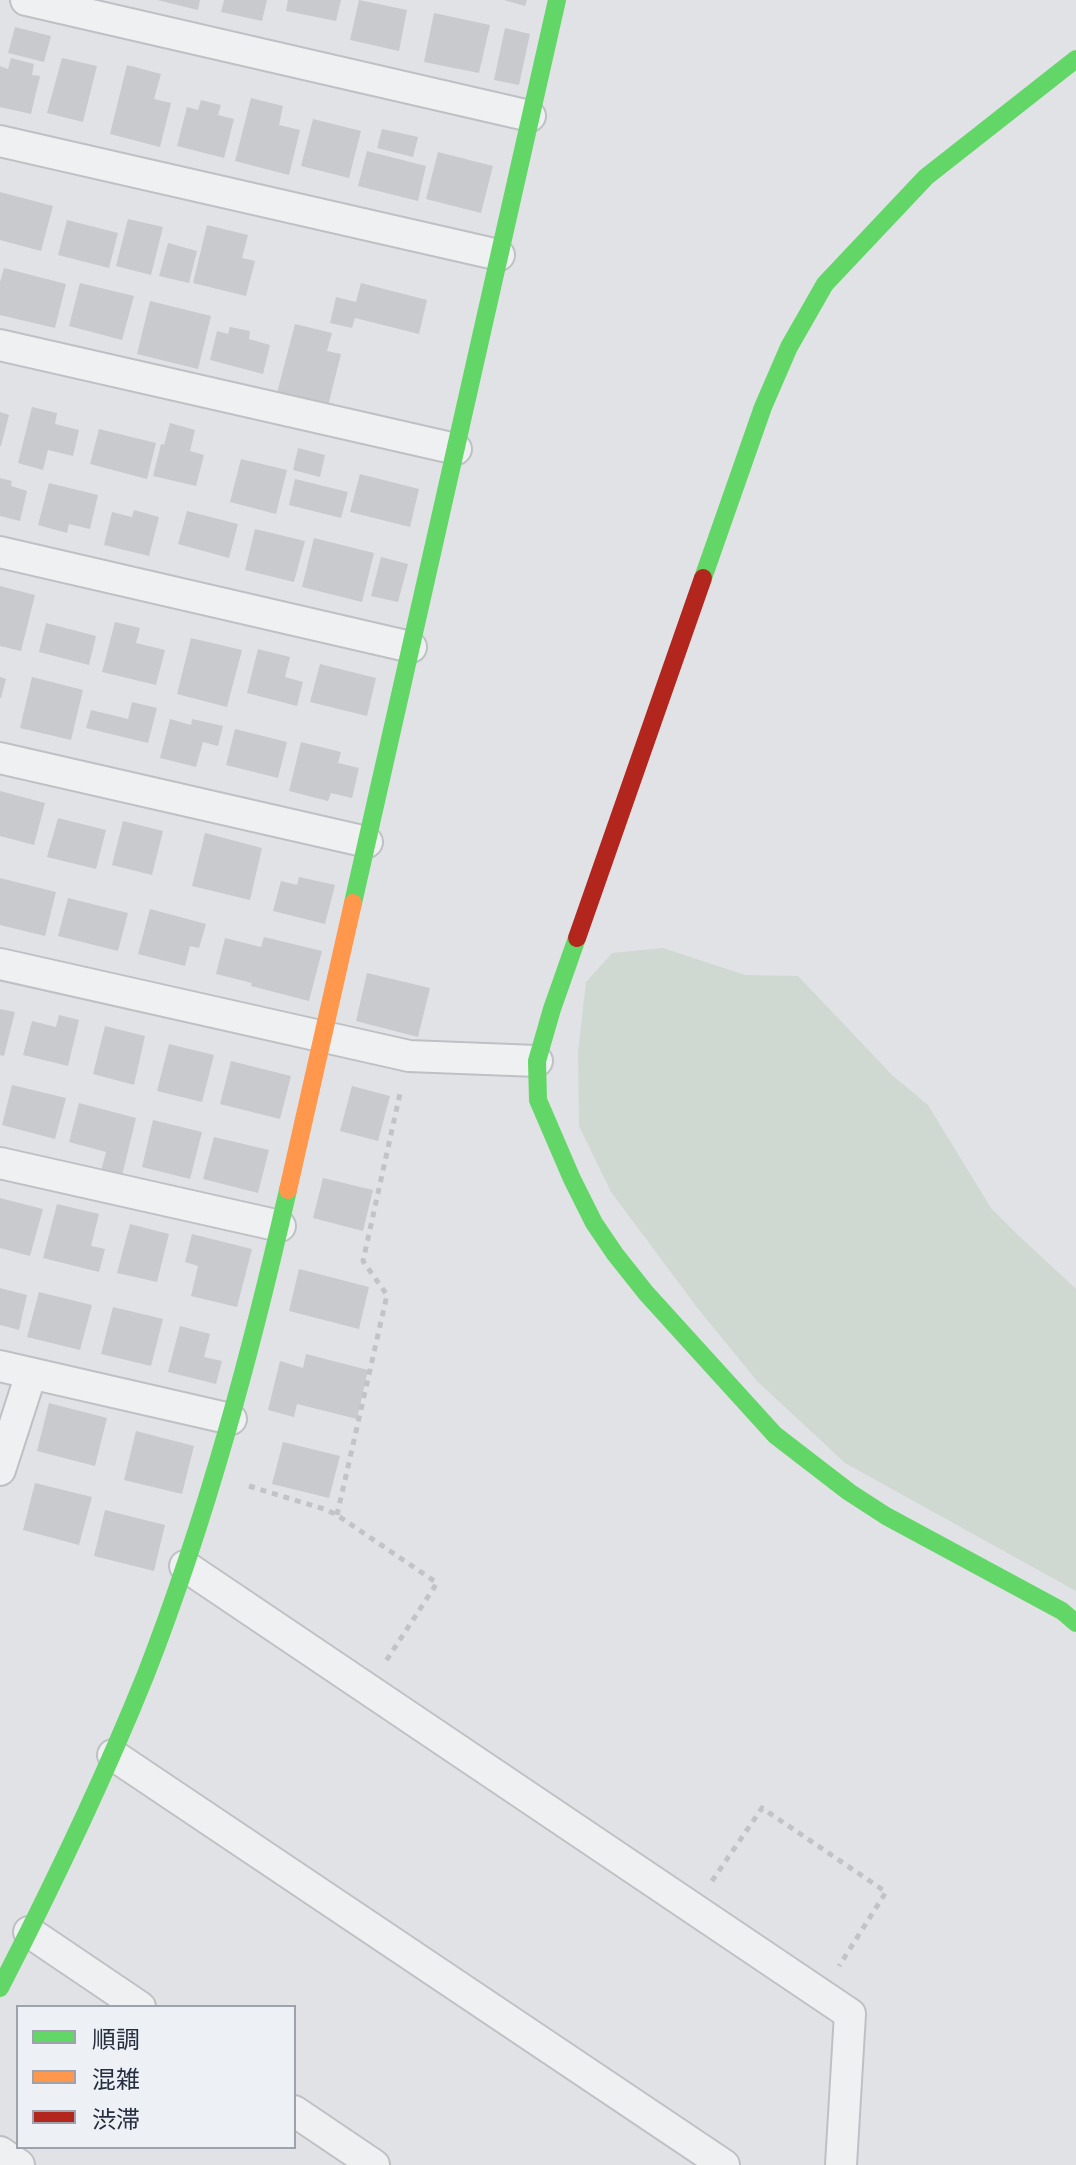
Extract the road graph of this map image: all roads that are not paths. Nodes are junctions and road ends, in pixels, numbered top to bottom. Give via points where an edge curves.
1 (26, 0) edge
2 (557, 0) edge
3 (1076, 59) edge
4 (530, 116) junction
5 (0, 141) edge
6 (499, 255) junction
7 (0, 345) edge
8 (456, 449) junction
9 (0, 552) edge
10 (411, 647) junction
11 (0, 758) edge
12 (367, 842) junction
13 (0, 964) edge
14 (323, 1037) junction
15 (537, 1061) junction
16 (0, 1163) edge
17 (280, 1226) junction
18 (0, 1366) edge
19 (31, 1374) junction
20 (231, 1419) junction
21 (0, 1470) edge
22 (185, 1566) junction
23 (1076, 1623) edge
24 (113, 1755) junction
25 (29, 1932) junction
26 (0, 1988) edge
27 (137, 2005) edge
28 (296, 2112) edge
29 (0, 2152) edge
30 (19, 2165) edge
31 (374, 2165) edge
32 (724, 2165) edge
33 (841, 2165) edge

1 - 4 street
2 - 4 street
3 - 15 street via 926,177 825,284 789,347 752,437
4 - 6 street
5 - 6 street
6 - 8 street
7 - 8 street
8 - 10 street
9 - 10 street
10 - 12 street
11 - 12 street
12 - 14 street
13 - 14 street
14 - 15 street via 409,1056
14 - 17 street
15 - 23 street via 538,1100 594,1223 646,1293 775,1435 886,1516
16 - 17 street
17 - 20 street
18 - 19 street
19 - 20 street
19 - 21 street
20 - 22 street
22 - 24 street
22 - 33 street via 850,2014
24 - 25 street
24 - 32 street
25 - 26 street
25 - 27 street
28 - 31 street
29 - 30 street

